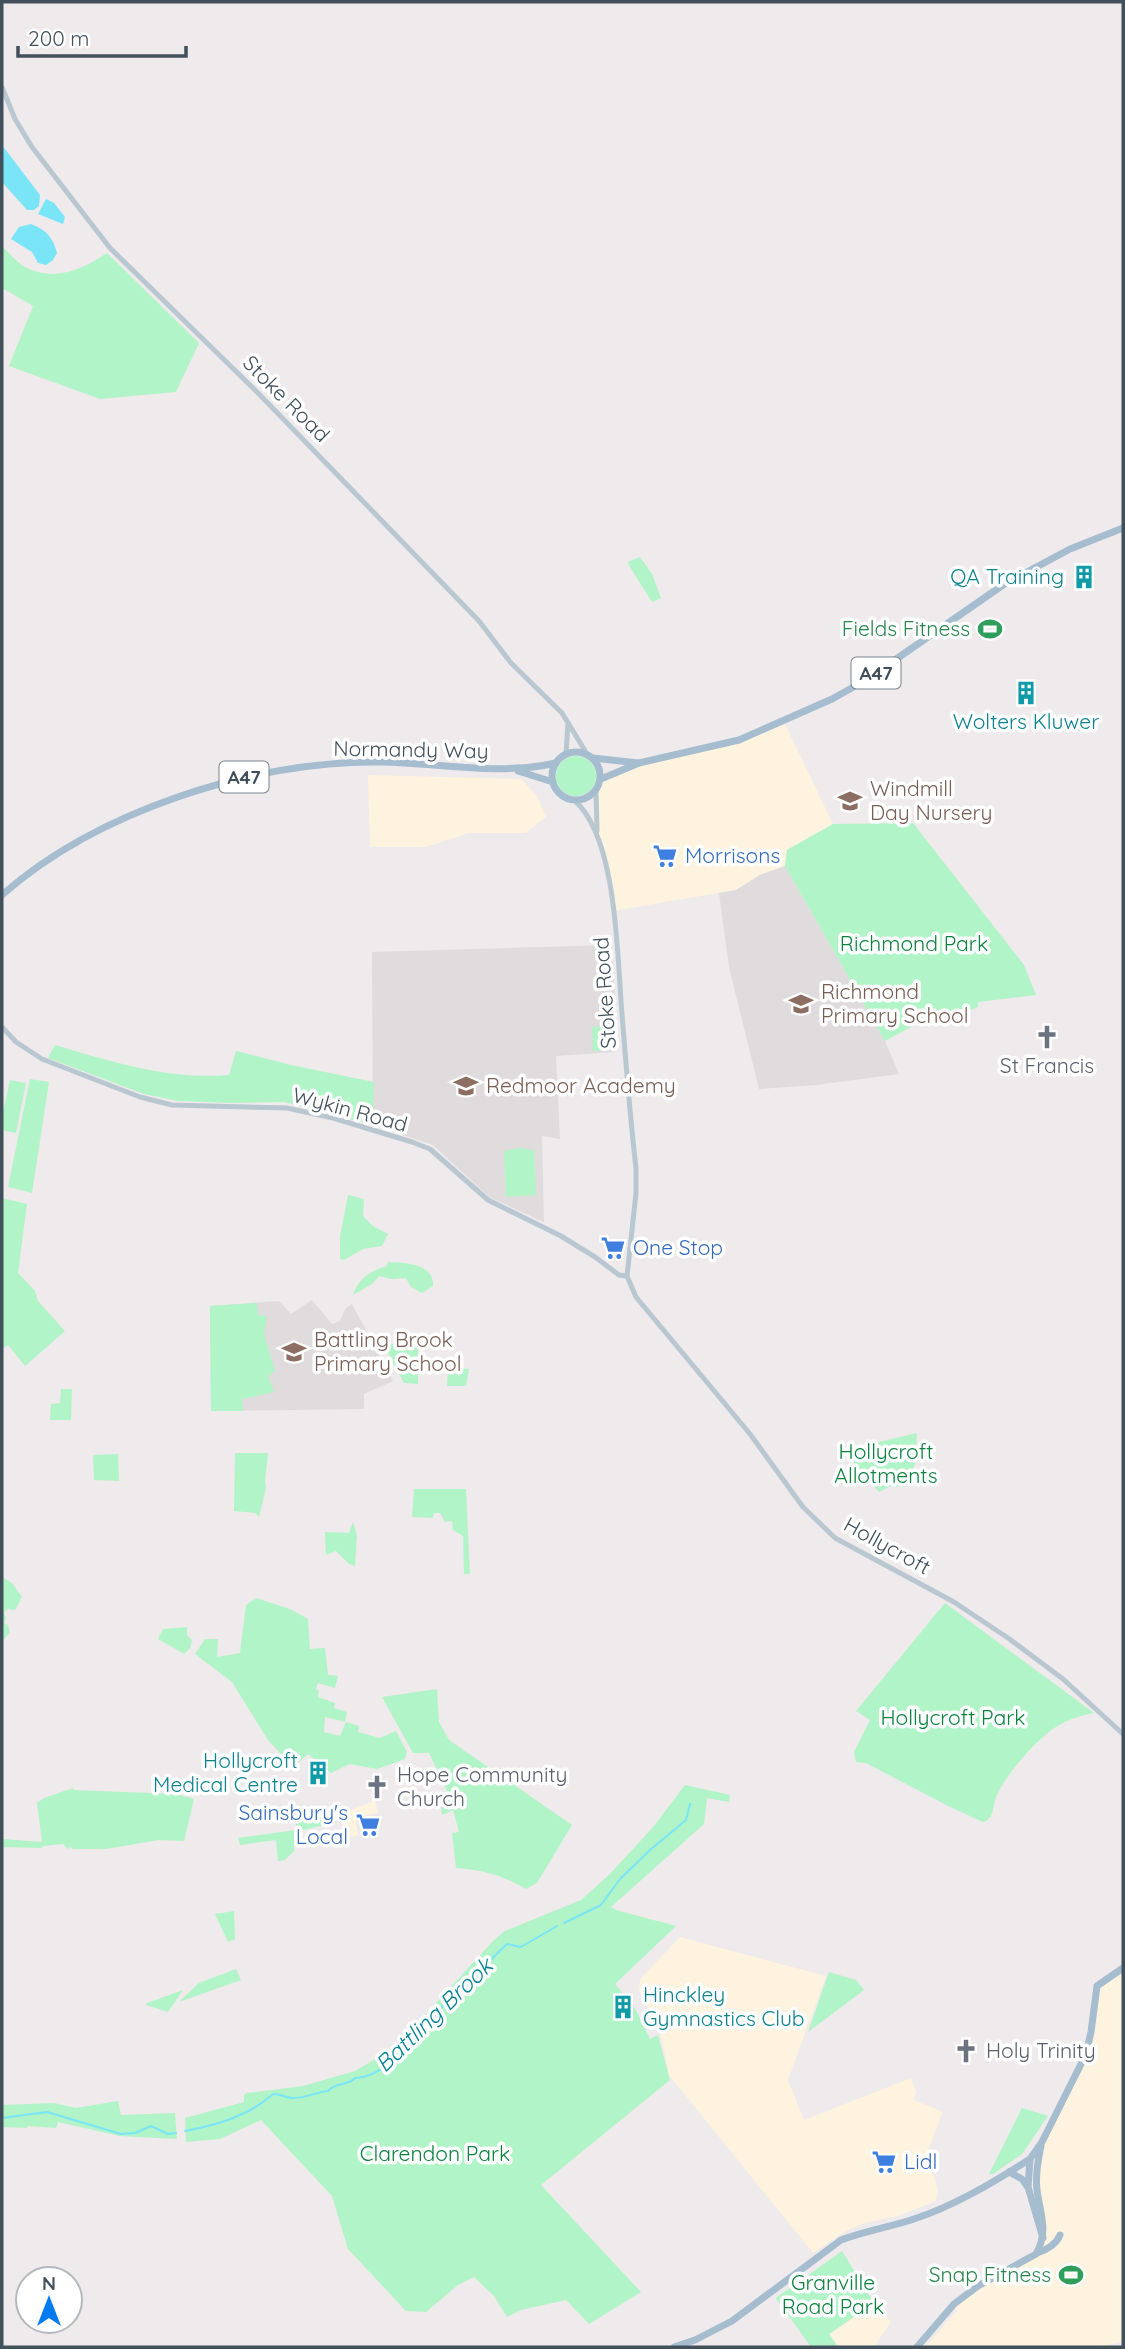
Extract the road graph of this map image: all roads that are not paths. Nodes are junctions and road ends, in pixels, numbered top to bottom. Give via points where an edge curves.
1 (2, 87) edge
2 (1123, 528) edge
3 (567, 720) junction
4 (566, 754) junction
5 (590, 756) junction
6 (556, 763) junction
7 (639, 763) junction
8 (514, 770) junction
9 (601, 779) junction
10 (553, 782) junction
11 (596, 790) junction
12 (574, 800) junction
13 (597, 834) junction
14 (2, 895) edge
15 (2, 1027) edge
16 (627, 1276) junction
17 (1123, 1734) edge
18 (1123, 1968) edge
19 (1042, 2142) junction
20 (1030, 2159) junction
21 (1009, 2172) junction
22 (1028, 2187) junction
23 (1060, 2235) dead end
24 (1043, 2238) junction
25 (1036, 2254) junction
26 (674, 2347) edge
27 (917, 2347) edge

1 - 3 street, Stoke Road via 32,147 110,248 479,621 511,663
2 - 7 main road, A47 via 1070,549 1003,586 832,699 739,740
3 - 4 street
3 - 5 street, Stoke Road
4 - 5 main road
4 - 6 main road
5 - 7 main road, A47
5 - 9 main road via 598,764
6 - 8 main road, Normandy Way / A47
6 - 10 main road
7 - 9 main road, A47
8 - 10 main road, Normandy Way / A47
8 - 14 main road, Normandy Way / A47 via 380,762 239,778 111,824 51,858
9 - 11 main road
10 - 12 main road via 559,793
11 - 12 main road
11 - 13 street, Stoke Road
12 - 13 street, Stoke Road
13 - 16 street, Stoke Road via 614,917 636,1168
15 - 16 street, Wykin Road via 42,1059 140,1097 172,1105 287,1108 430,1149 488,1200
16 - 17 street, Hollycroft via 636,1297 803,1507 835,1538 954,1602 1008,1638 1063,1679
18 - 19 main road via 1097,1986 1086,2053
19 - 20 main road
19 - 24 main road via 1036,2174
20 - 21 main road
20 - 22 main road
21 - 22 main road
21 - 26 main road via 924,2215 841,2241 732,2321
22 - 24 main road
23 - 25 main road
24 - 25 main road
25 - 27 main road via 954,2304

